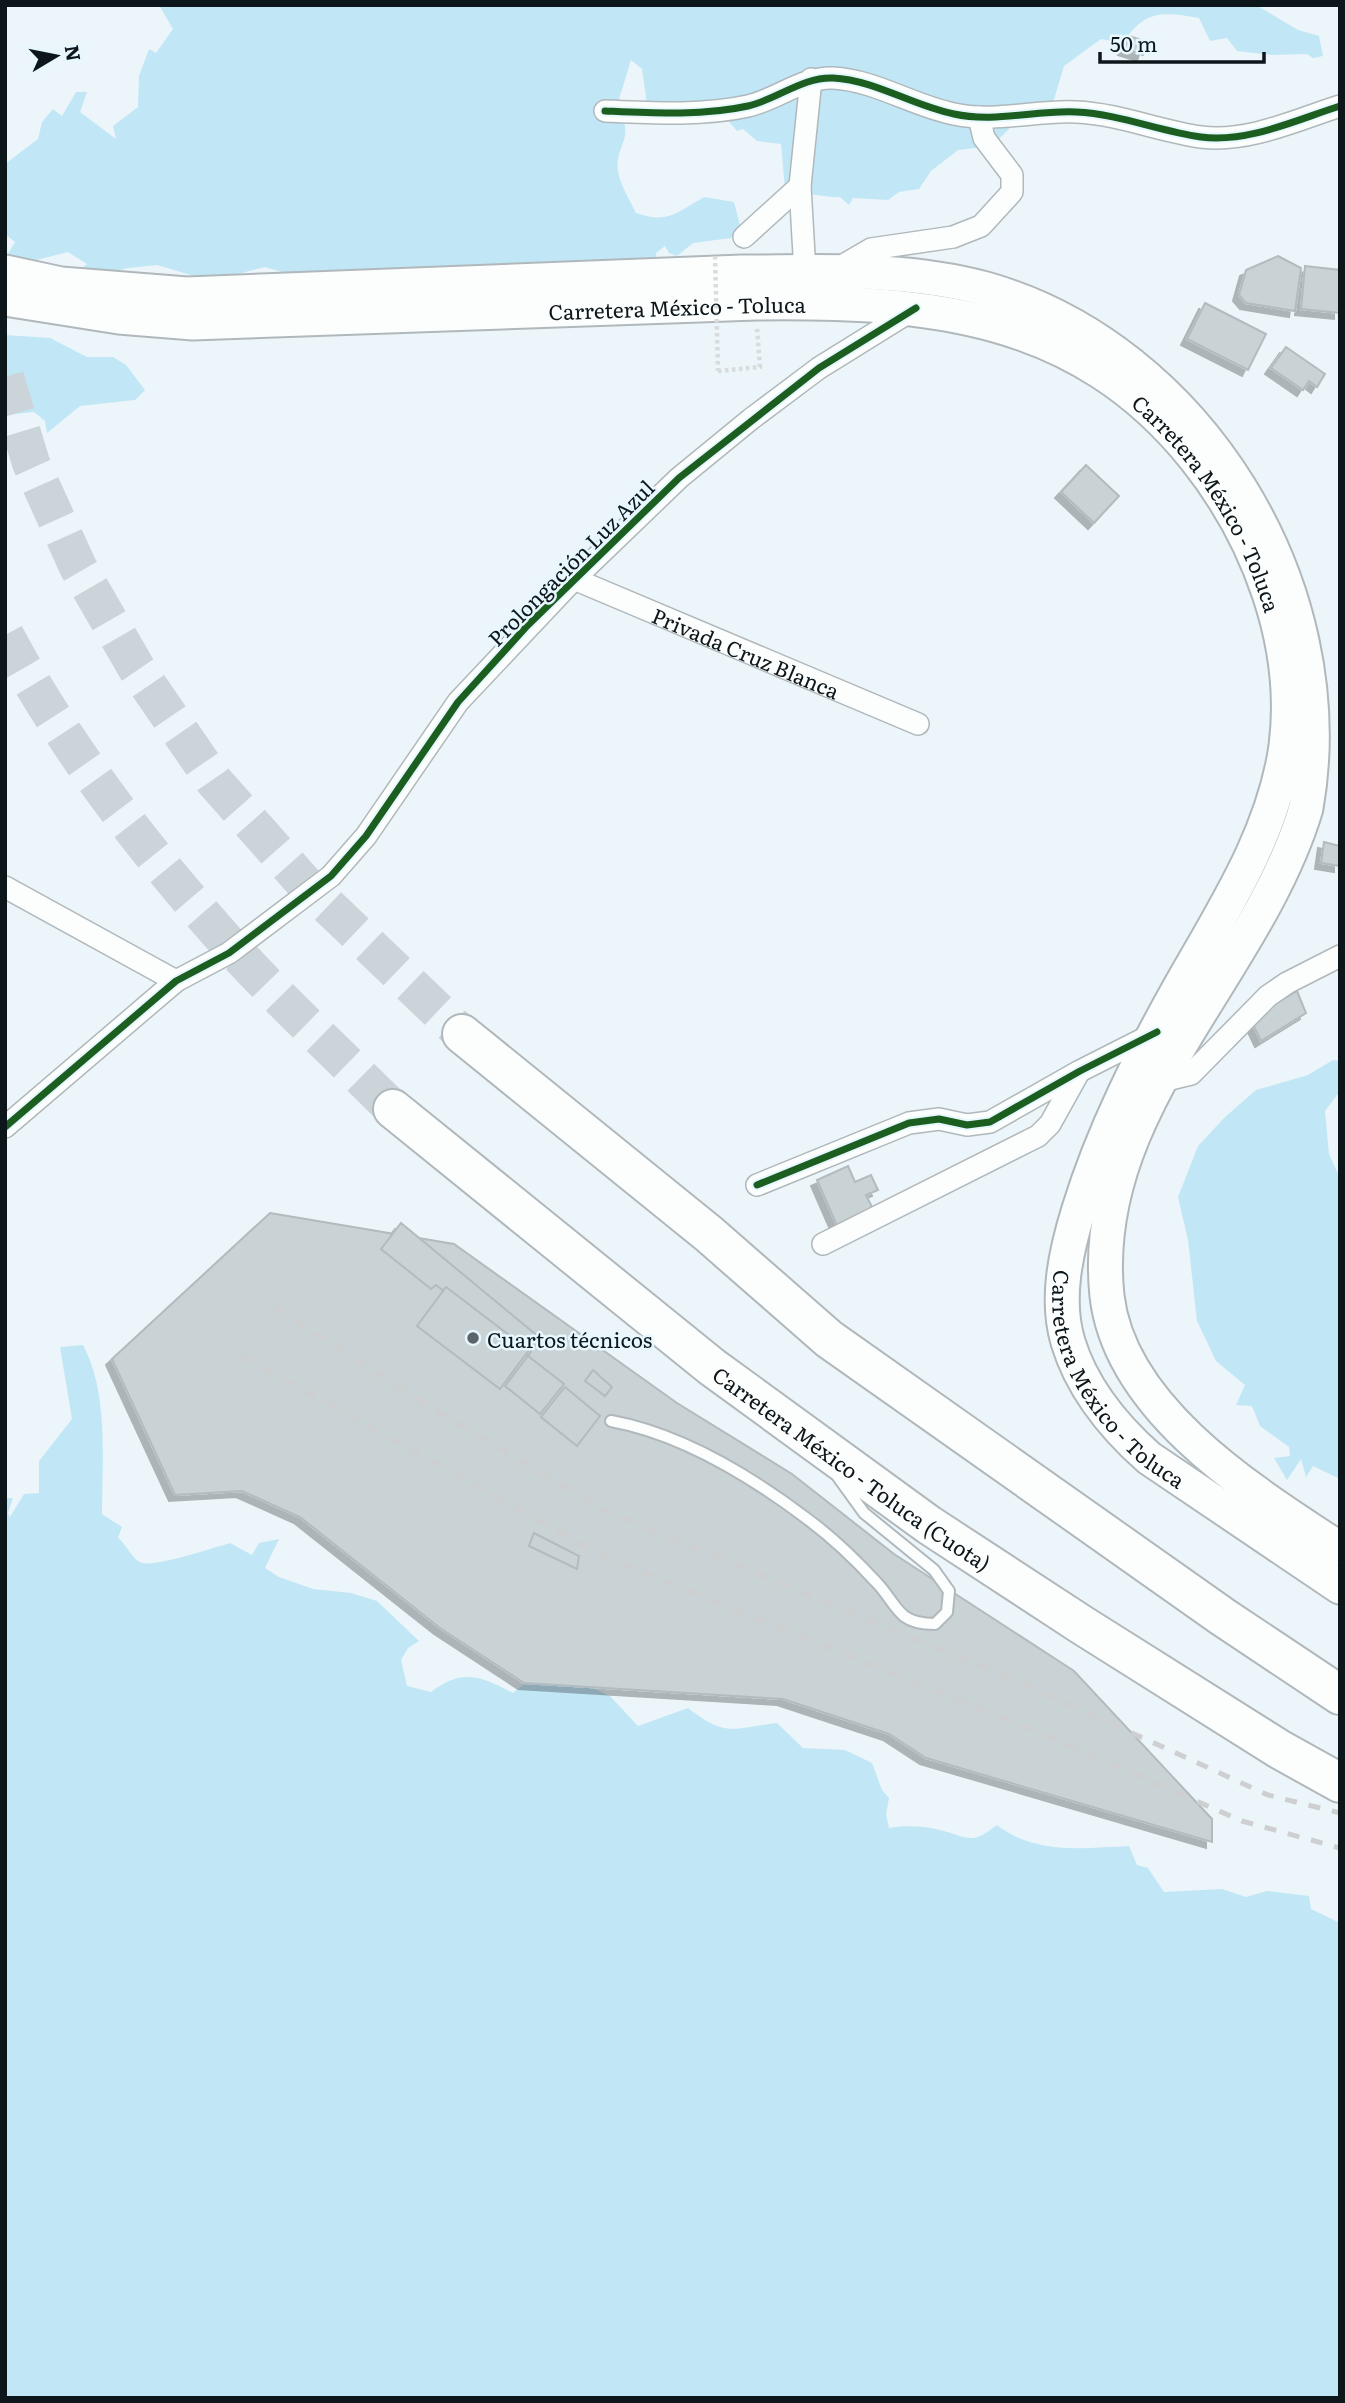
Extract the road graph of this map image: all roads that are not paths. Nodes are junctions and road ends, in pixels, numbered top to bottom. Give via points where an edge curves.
1 (811, 79) junction
2 (1340, 106) edge
3 (605, 111) dead end
4 (979, 117) junction
5 (800, 186) junction
6 (744, 237) dead end
7 (819, 271) junction
8 (5, 272) edge
9 (16, 306) edge
10 (916, 308) junction
11 (574, 579) junction
12 (918, 724) dead end
13 (5, 887) edge
14 (1340, 956) edge
15 (176, 981) junction
16 (1157, 1032) junction
17 (462, 1034) tunnel mouth
18 (1080, 1071) junction
19 (1158, 1082) junction
20 (393, 1109) tunnel mouth
21 (5, 1127) edge
22 (757, 1185) dead end
23 (823, 1244) dead end
24 (611, 1421) dead end
25 (809, 1438) junction
26 (1340, 1549) edge
27 (1340, 1587) edge
28 (1340, 1695) edge
29 (1340, 1783) edge

1 - 3 street via 743,107 662,114
1 - 4 street via 855,81 953,114
1 - 5 street
2 - 4 street via 1237,136 1202,137 1128,118 1075,112
4 - 7 street via 984,138 1012,175 1012,192 981,226 953,237 871,248
5 - 6 street
5 - 7 street
7 - 8 main road, Carretera México - Toluca via 187,294 61,284
7 - 19 main road, Carretera México - Toluca via 920,276 988,290 1067,321 1106,344 1175,398 1220,446 1271,524 1297,582 1321,681 1319,745 1306,808 1278,881 1250,934
9 - 10 main road, Carretera México - Toluca via 193,323 756,303
10 - 11 street, Prolongación Luz Azul via 819,368 751,419 680,478
10 - 16 main road, Carretera México - Toluca via 971,318 1040,340 1075,358 1148,410 1185,445 1233,512 1273,609 1287,681 1288,717 1280,773 1250,860
11 - 12 street, Privada Cruz Blanca
11 - 15 street, Prolongación Luz Azul via 458,702 366,836 331,876 229,953
13 - 15 street
14 - 19 street via 1268,996 1191,1074
15 - 21 street, Prolongación Luz Azul
16 - 18 street
16 - 27 main road, Carretera México - Toluca via 1103,1140 1076,1219 1062,1299 1068,1342 1095,1398 1128,1440
17 - 28 highway via 709,1234 829,1339 1223,1618
18 - 22 street via 990,1122 967,1125 939,1119 909,1123
18 - 23 street via 1050,1124 1038,1136
19 - 26 main road, Carretera México - Toluca via 1116,1181 1105,1243 1107,1300 1119,1342 1181,1432 1215,1462
20 - 25 highway, Carretera México - Toluca (Cuota) via 712,1367
24 - 25 lane via 640,1426 698,1450 754,1484 848,1551 905,1617 935,1624 947,1612 949,1591 934,1570 864,1513
25 - 29 highway, Carretera México - Toluca (Cuota) via 929,1525 1082,1625

